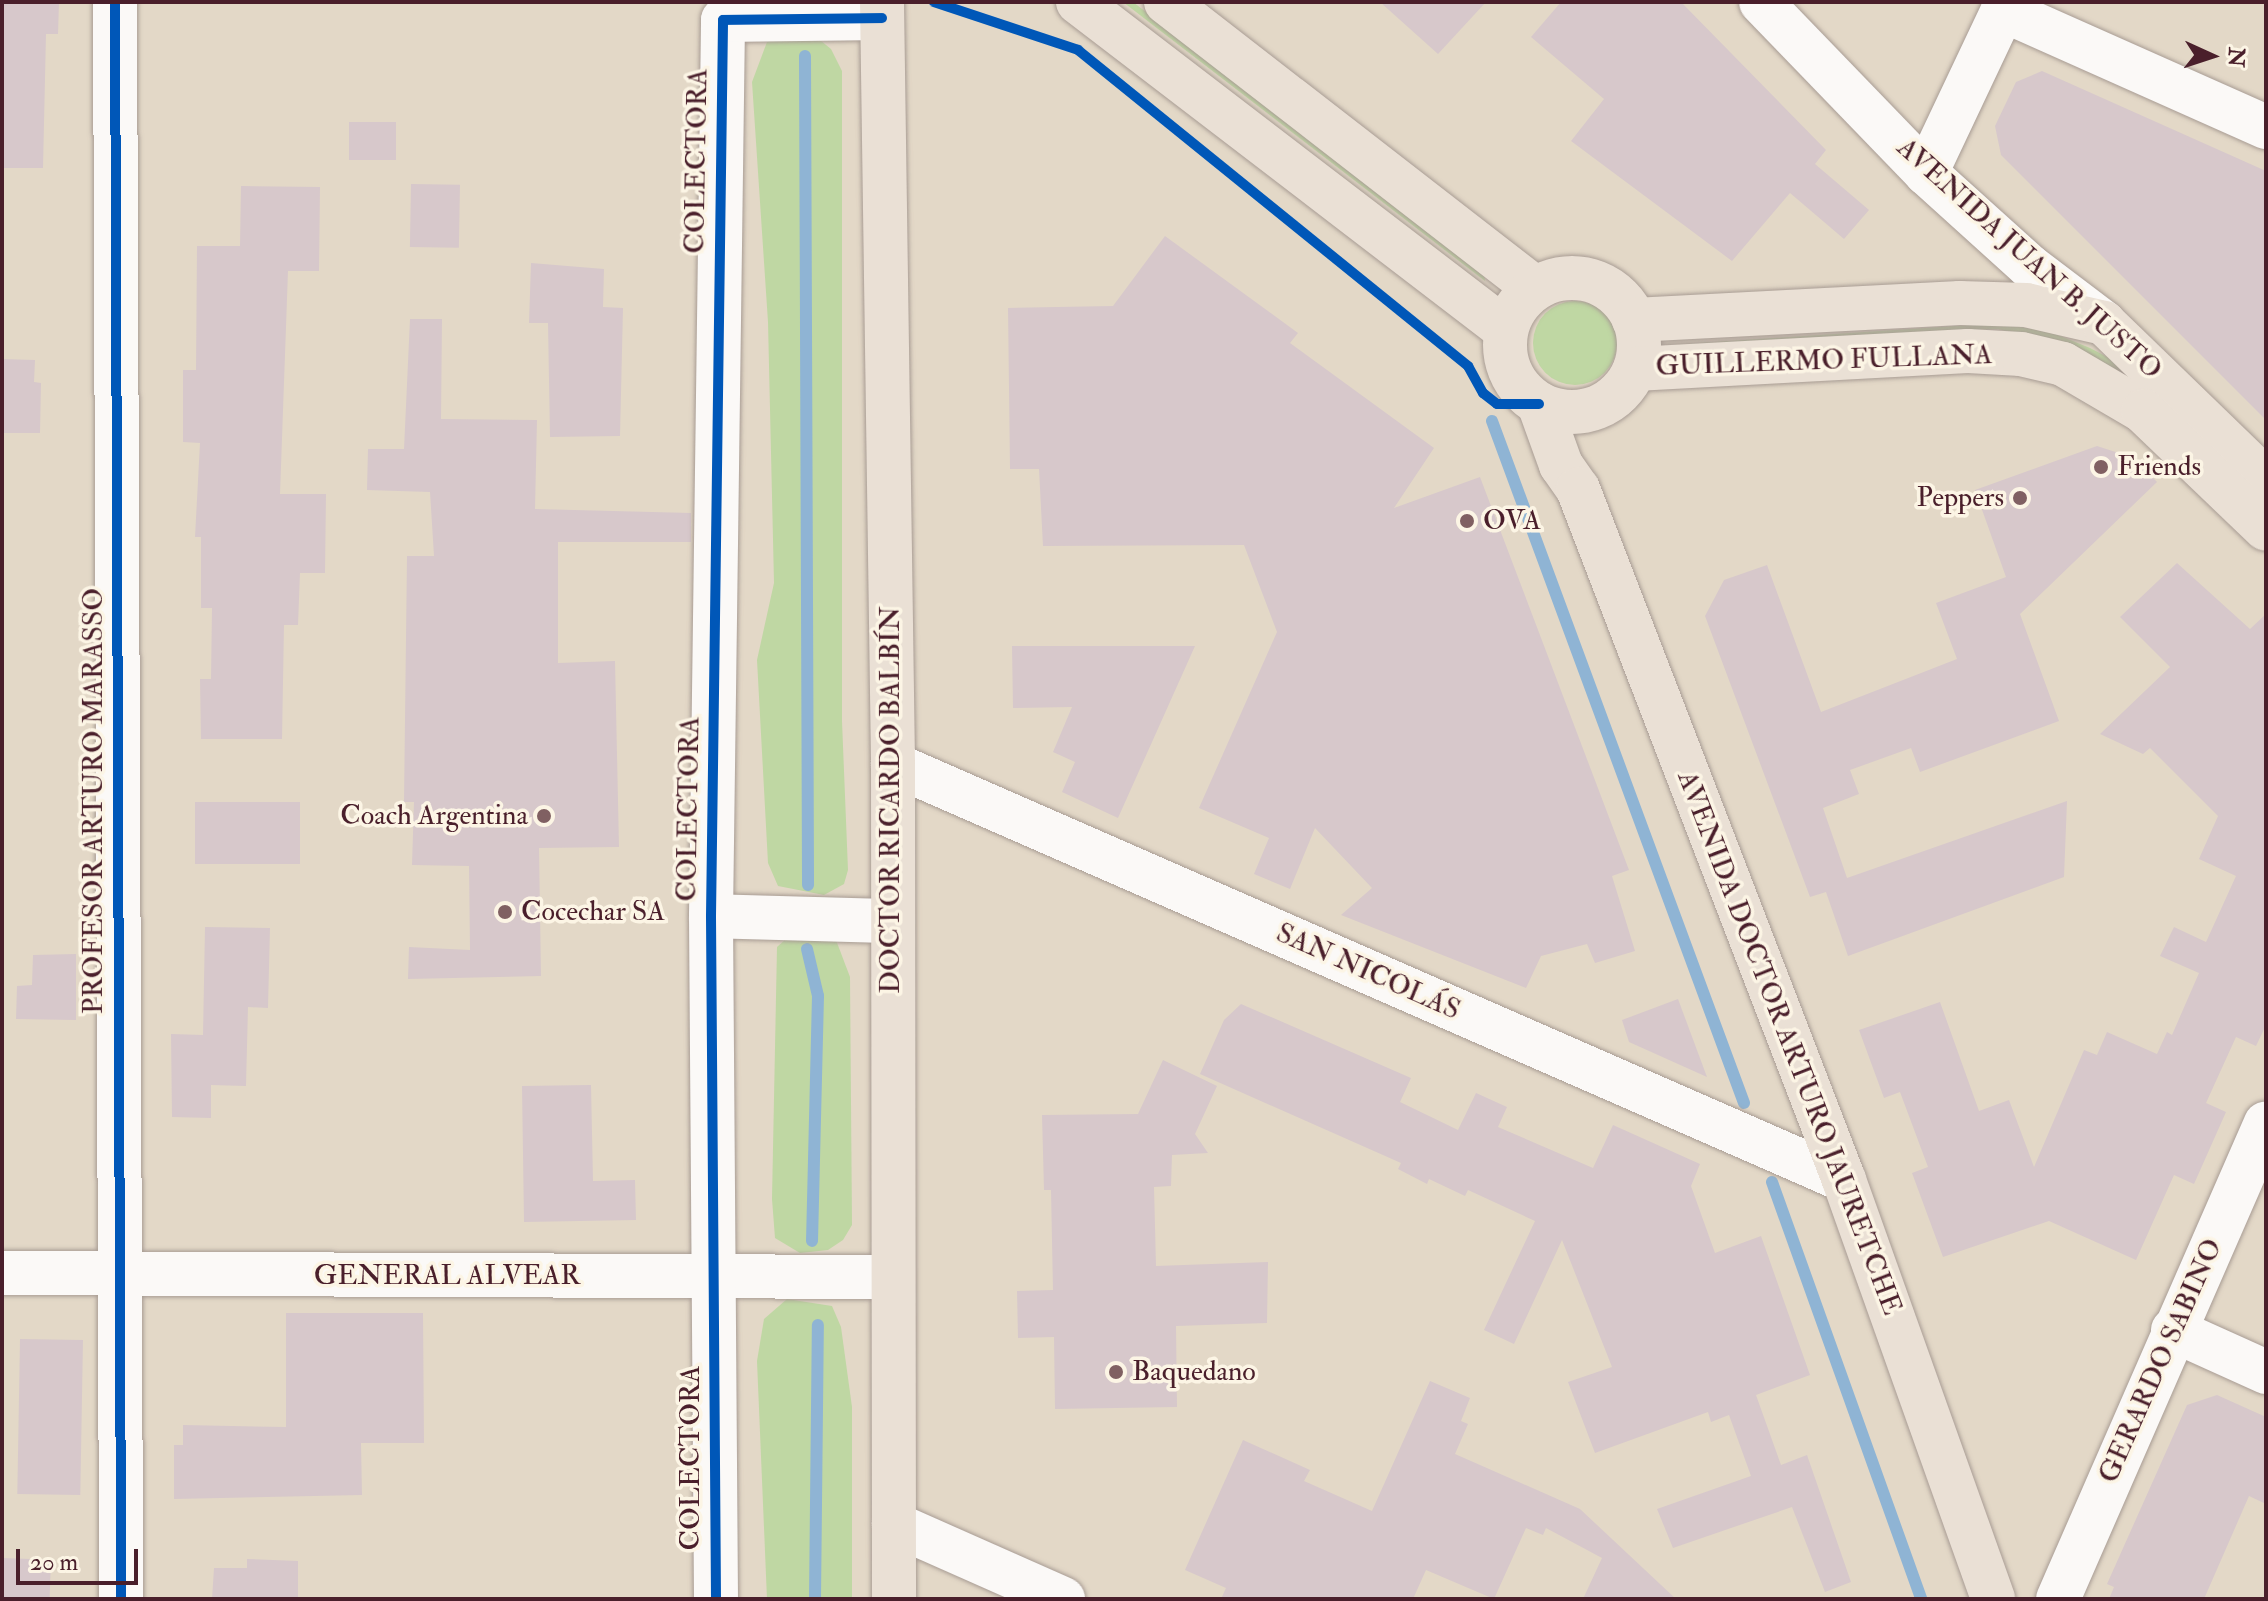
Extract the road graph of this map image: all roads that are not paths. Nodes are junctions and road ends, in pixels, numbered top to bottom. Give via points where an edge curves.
1 (115, 2) edge
2 (1078, 2) edge
3 (1166, 2) edge
4 (1761, 2) edge
5 (2005, 6) edge
6 (882, 10) edge
7 (2266, 127) edge
8 (1926, 173) junction
9 (1535, 288) junction
10 (1634, 320) junction
11 (2104, 323) junction
12 (1506, 330) junction
13 (1635, 369) junction
14 (1539, 404) junction
15 (1594, 407) junction
16 (2143, 411) joint
17 (2266, 480) edge
18 (1578, 489) junction
19 (2266, 529) edge
20 (893, 764) junction
21 (711, 916) junction
22 (892, 921) junction
23 (2266, 1123) edge
24 (1844, 1180) junction
25 (2, 1273) edge
26 (120, 1273) junction
27 (892, 1277) junction
28 (714, 1278) junction
29 (2173, 1330) junction
30 (2266, 1372) edge
31 (894, 1524) junction
32 (1044, 1590) edge
33 (121, 1599) edge
34 (716, 1599) edge
35 (894, 1599) edge
36 (1993, 1599) edge
37 (2058, 1599) edge

1 - 26 street, PROFESOR ARTURO MARASSO
2 - 12 main road
3 - 9 main road
4 - 8 street, AVENIDA JUAN B. JUSTO
5 - 7 street
5 - 8 street
6 - 20 main road, DOCTOR RICARDO BALBÍN
6 - 21 street, COLECTORA via 723,20
8 - 11 street, AVENIDA JUAN B. JUSTO via 2029,266
9 - 10 main road via 1557,278 1604,285 1623,300
9 - 12 main road via 1517,306
10 - 11 main road, GUILLERMO FULLANA via 1960,303 2026,305
10 - 13 main road via 1639,345
11 - 17 main road, AVENIDA JUAN B. JUSTO
12 - 14 main road, AVENIDA DOCTOR ARTURO JAURETCHE via 1511,372
13 - 15 main road via 1623,388
13 - 16 main road, GUILLERMO FULLANA via 1968,351 2021,354 2087,376
14 - 15 main road via 1561,411
14 - 18 main road, AVENIDA DOCTOR ARTURO JAURETCHE via 1561,465
15 - 18 main road
16 - 19 main road, AVENIDA JUAN B. JUSTO
18 - 24 main road, AVENIDA DOCTOR ARTURO JAURETCHE
20 - 22 main road, DOCTOR RICARDO BALBÍN
20 - 24 street, SAN NICOLÁS
21 - 22 street
21 - 28 street, COLECTORA
22 - 27 main road, DOCTOR RICARDO BALBÍN
23 - 29 street, GERARDO SABINO
24 - 36 main road, AVENIDA DOCTOR ARTURO JAURETCHE
25 - 26 street, GENERAL ALVEAR
26 - 28 street, GENERAL ALVEAR
26 - 33 street, PROFESOR ARTURO MARASSO
27 - 28 street, GENERAL ALVEAR
27 - 31 main road, DOCTOR RICARDO BALBÍN
28 - 34 street, COLECTORA
29 - 30 street
29 - 37 street, GERARDO SABINO
31 - 32 street
31 - 35 main road, DOCTOR RICARDO BALBÍN

